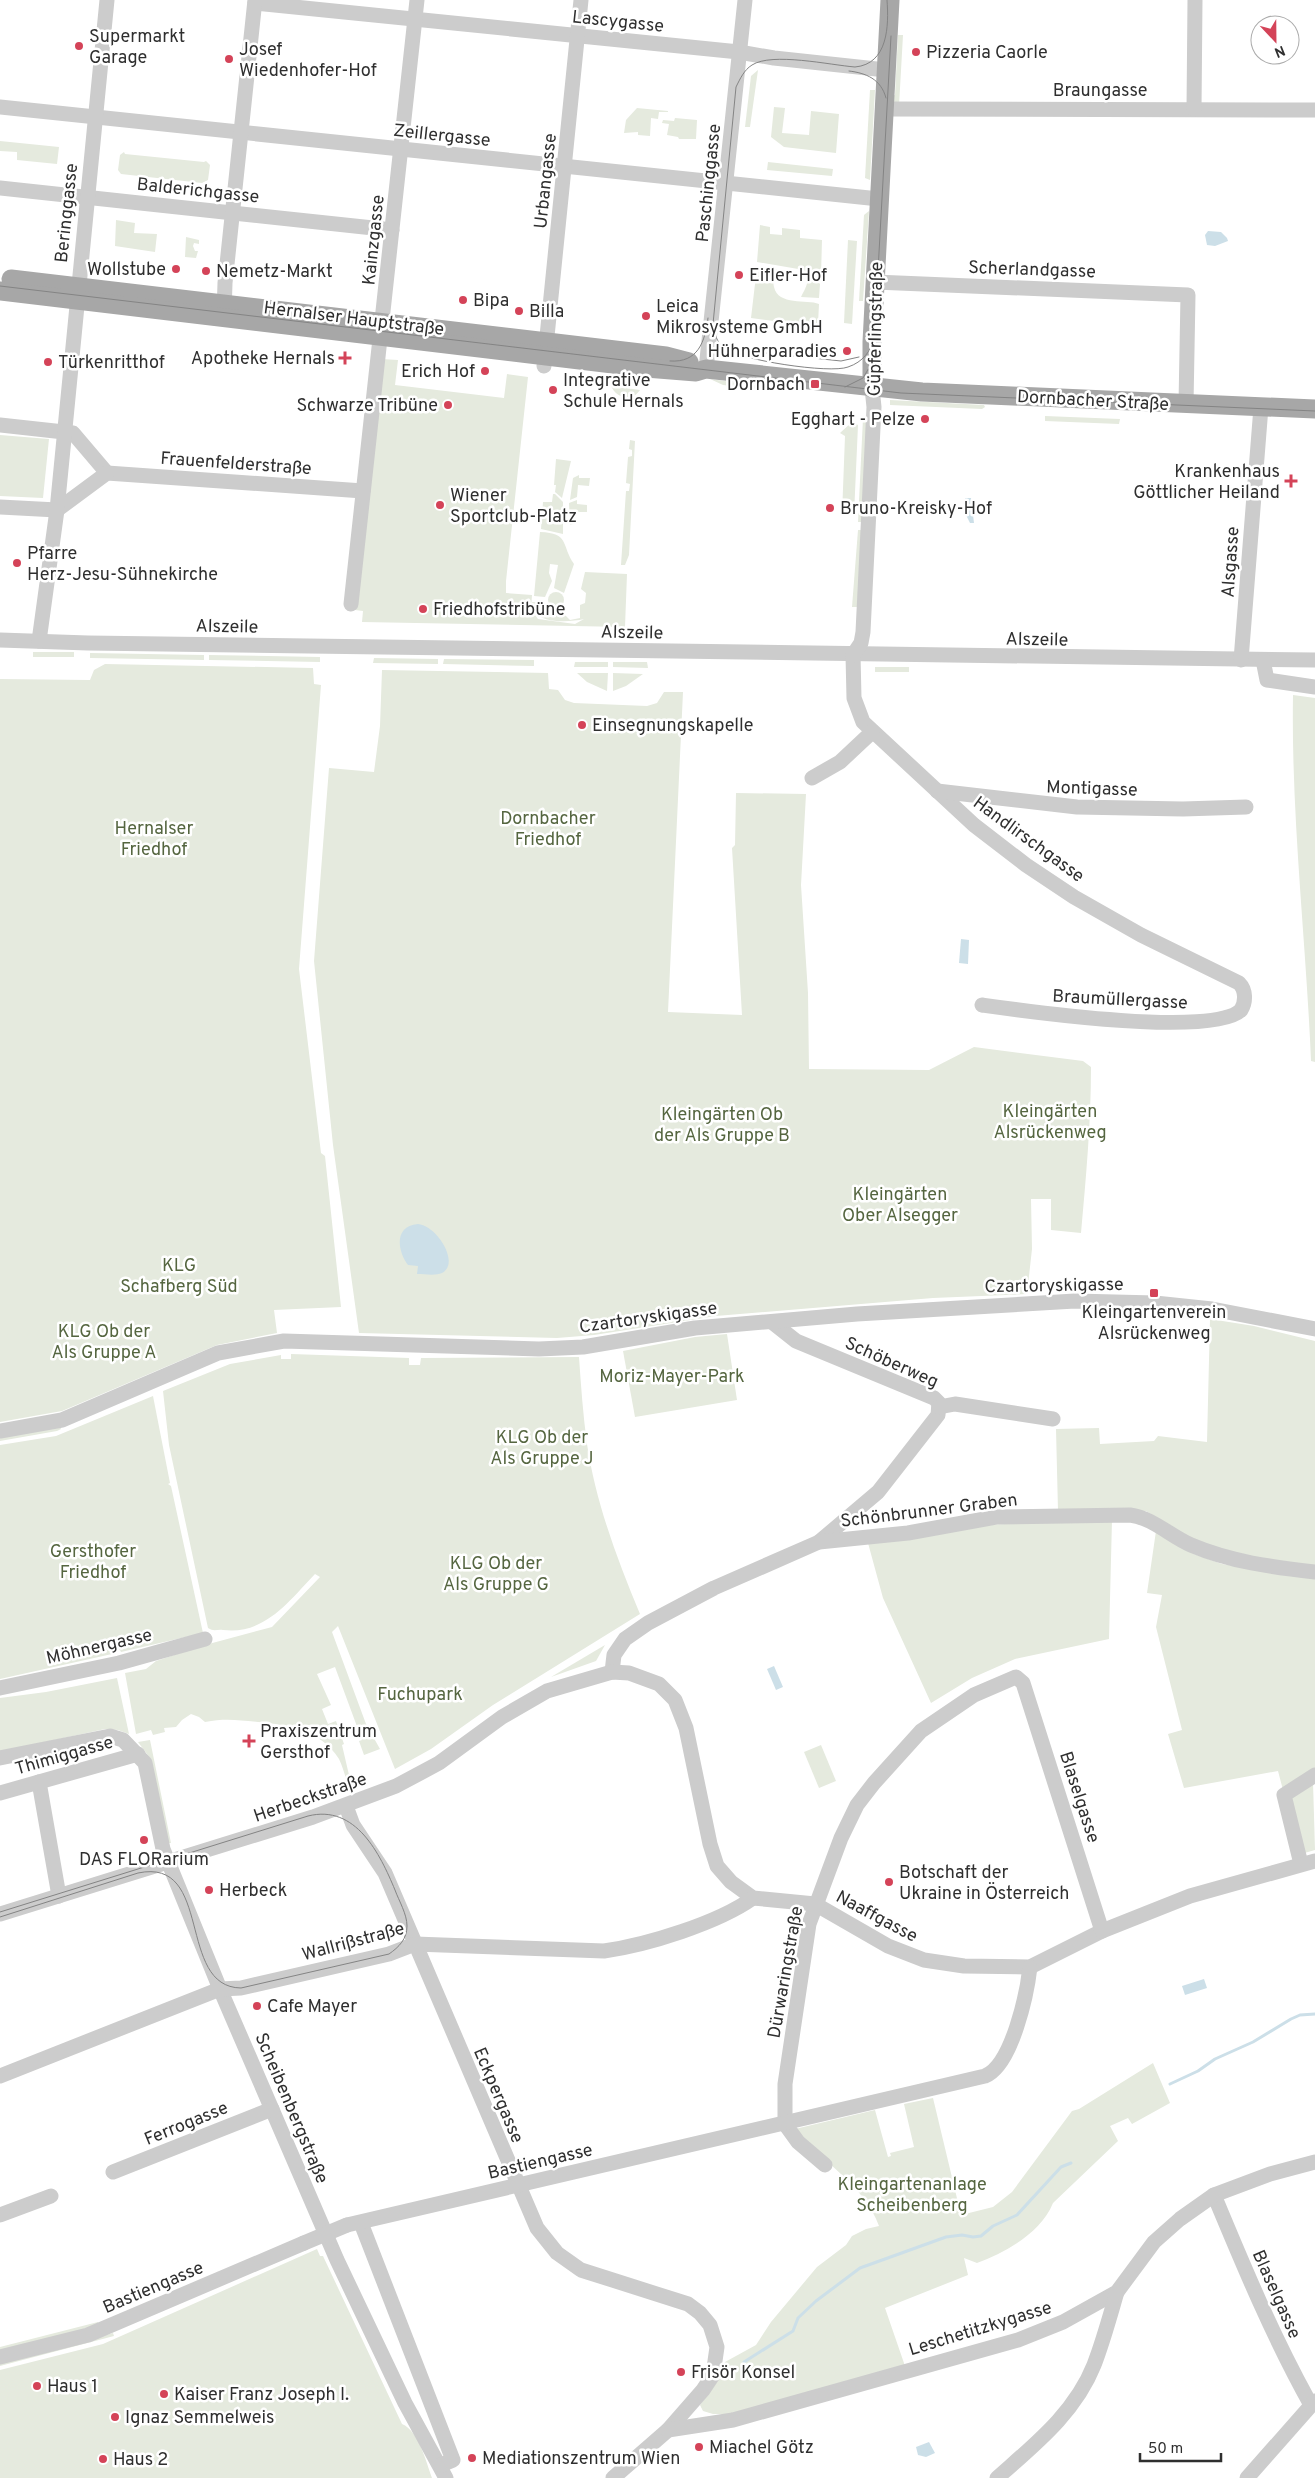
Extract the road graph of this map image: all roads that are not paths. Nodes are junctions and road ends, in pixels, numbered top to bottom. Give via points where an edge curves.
1 (107, 0) edge
2 (417, 0) edge
3 (581, 0) edge
4 (745, 0) edge
5 (890, 0) edge
6 (1195, 0) edge
7 (255, 2) edge
8 (415, 20) junction
9 (578, 36) junction
10 (739, 52) junction
11 (886, 70) junction
12 (0, 107) edge
13 (1194, 109) junction
14 (884, 110) junction
15 (1315, 110) edge
16 (96, 117) junction
17 (242, 132) junction
18 (401, 150) junction
19 (566, 166) junction
20 (727, 182) junction
21 (0, 188) edge
22 (86, 197) junction
23 (879, 199) junction
24 (233, 213) junction
25 (392, 230) junction
26 (0, 278) edge
27 (875, 282) junction
28 (78, 286) junction
29 (0, 291) edge
30 (225, 304) junction
31 (381, 335) junction
32 (545, 354) junction
33 (707, 361) junction
34 (872, 388) junction
35 (1186, 404) junction
36 (1261, 406) junction
37 (1315, 409) edge
38 (0, 424) edge
39 (63, 431) junction
40 (106, 473) junction
41 (363, 490) junction
42 (0, 507) edge
43 (57, 510) junction
44 (351, 604) dead end
45 (0, 640) edge
46 (39, 641) junction
47 (854, 655) junction
48 (1241, 660) junction
49 (1263, 660) junction
50 (1315, 660) edge
51 (1315, 686) edge
52 (872, 732) junction
53 (812, 778) dead end
54 (937, 791) junction
55 (1246, 807) dead end
56 (1244, 997) joint
57 (982, 1005) dead end
58 (772, 1322) junction
59 (1315, 1329) edge
60 (939, 1407) junction
61 (1054, 1419) dead end
62 (0, 1431) edge
63 (819, 1542) junction
64 (1315, 1572) edge
65 (206, 1638) dead end
66 (612, 1672) junction
67 (1016, 1677) joint
68 (0, 1688) edge
69 (138, 1754) junction
70 (0, 1758) edge
71 (1315, 1776) edge
72 (38, 1782) junction
73 (0, 1792) edge
74 (346, 1806) junction
75 (168, 1863) junction
76 (1308, 1863) edge
77 (59, 1896) junction
78 (753, 1898) junction
79 (815, 1904) junction
80 (0, 1914) edge
81 (1102, 1931) junction
82 (414, 1944) junction
83 (1030, 1967) junction
84 (220, 1989) junction
85 (0, 2076) edge
86 (272, 2109) junction
87 (785, 2124) junction
88 (1315, 2162) edge
89 (825, 2165) dead end
90 (113, 2172) dead end
91 (518, 2186) junction
92 (1214, 2195) junction
93 (51, 2196) dead end
94 (0, 2215) edge
95 (354, 2224) junction
96 (1118, 2292) junction
97 (0, 2357) edge
98 (1313, 2403) edge
99 (668, 2430) junction
100 (443, 2472) edge
101 (613, 2478) edge
102 (997, 2478) edge
103 (1247, 2478) edge

1 - 16 street, Beringgasse
2 - 8 street, Kainzgasse
3 - 9 street, Urbangasse
4 - 10 street, Paschinggasse
5 - 11 main road, Güpferlingstraße
6 - 13 street
7 - 8 street, Lascygasse
7 - 17 street
8 - 9 street, Lascygasse
8 - 18 street, Kainzgasse
9 - 10 street, Lascygasse
9 - 19 street, Urbangasse
10 - 11 street, Lascygasse
10 - 20 street, Paschinggasse
11 - 14 main road, Güpferlingstraße
12 - 16 street, Zeillergasse
13 - 14 street, Braungasse
13 - 15 street, Braungasse
14 - 23 main road, Güpferlingstraße
16 - 17 street, Zeillergasse
16 - 22 street, Beringgasse
17 - 18 street, Zeillergasse
17 - 24 street
18 - 19 street, Zeillergasse
18 - 25 street, Kainzgasse
19 - 20 street, Zeillergasse
19 - 32 street, Urbangasse
20 - 23 street, Zeillergasse
20 - 33 street, Paschinggasse
21 - 22 street, Balderichgasse
22 - 24 street, Balderichgasse
22 - 28 street, Beringgasse
23 - 27 main road, Güpferlingstraße
24 - 25 street, Balderichgasse
24 - 30 street
25 - 31 street, Kainzgasse
26 - 28 main road, Hernalser Hauptstraße
27 - 34 main road, Güpferlingstraße
27 - 35 street, Scherlandgasse via 1188,294
28 - 29 main road, Hernalser Hauptstraße
28 - 30 main road, Hernalser Hauptstraße
28 - 39 street, Beringgasse
30 - 31 main road, Hernalser Hauptstraße
31 - 32 main road, Hernalser Hauptstraße
31 - 41 street, Kainzgasse
32 - 33 main road, Hernalser Hauptstraße via 696,372
33 - 34 main road, Hernalser Hauptstraße
34 - 35 main road, Dornbacher Straße
34 - 47 street, Güpferlingstraße via 874,407 863,632
35 - 36 main road, Dornbacher Straße
36 - 37 main road, Dornbacher Straße
36 - 48 street, Alsgasse
38 - 39 street
39 - 40 street via 77,436
39 - 43 street, Beringgasse
40 - 41 street, Frauenfelderstraße
40 - 43 street
41 - 44 street, Kainzgasse
42 - 43 street
43 - 46 street, Beringgasse
45 - 46 street, Alszeile
46 - 47 street, Alszeile
47 - 48 street, Alszeile
47 - 52 street, Handlirschgasse via 855,705
48 - 49 street, Alszeile
49 - 50 street, Alszeile
49 - 51 street via 1267,680
52 - 53 street via 840,762
52 - 54 street, Handlirschgasse
54 - 55 street, Montigasse via 1069,806
54 - 56 street, Handlirschgasse via 1026,865 1141,935 1239,983
56 - 57 street, Braumüllergasse via 1241,1010 1233,1017 1180,1022 1100,1020
58 - 59 street, Czartoryskigasse via 990,1305 1117,1302 1212,1309
58 - 60 street, Schöberweg via 796,1341 934,1398
58 - 62 street, Czartoryskigasse via 695,1328 583,1347 539,1349 271,1342 218,1352 62,1420
60 - 61 street via 955,1404
60 - 63 street, Schöberweg via 938,1415 878,1492
63 - 64 street, Schönbrunner Graben via 908,1532 996,1517 1130,1515 1143,1517 1190,1544 1228,1559
63 - 66 street, Schönbrunner Graben via 714,1588 648,1623 625,1639 614,1655
65 - 68 street, Möhnergasse via 119,1663
66 - 74 street, Herbeckstraße via 547,1691 502,1717 409,1780
66 - 78 street via 629,1673 659,1684 675,1700 686,1728 717,1866 731,1882
67 - 79 street, Dürwaringstraße via 988,1688 948,1712 921,1730 897,1755 857,1805
67 - 81 street, Blaselgasse via 1027,1693
69 - 70 street via 123,1740 110,1736
69 - 72 street, Thimiggasse
69 - 75 street, Scheibenbergstraße via 145,1763
71 - 76 street via 1284,1795
72 - 73 street, Thimiggasse
72 - 77 street
74 - 75 street, Herbeckstraße
74 - 82 street, Eckpergasse via 353,1825 385,1873
75 - 77 street, Herbeckstraße
75 - 84 street, Scheibenbergstraße
76 - 81 street, Naaffgasse via 1190,1896
77 - 80 street, Herbeckstraße
78 - 79 street, Naaffgasse
78 - 82 street, Wallrißstraße via 737,1910 654,1940 604,1951
79 - 83 street, Naaffgasse via 888,1946 924,1960 964,1966
79 - 87 street, Dürwaringstraße via 809,1924 785,2084
81 - 83 street, Naaffgasse
82 - 84 street, Wallrißstraße via 389,1954 241,1988
82 - 91 street, Eckpergasse
83 - 87 street, Bastiengasse via 1028,1987 1011,2039 1001,2064 991,2074
84 - 85 street, Wallrißstraße
84 - 86 street, Scheibenbergstraße
86 - 90 street, Ferrogasse
86 - 100 street, Scheibenbergstraße via 396,2385
87 - 89 street via 798,2142
87 - 91 street, Bastiengasse
88 - 92 street, Leschetitzkygasse via 1270,2174
91 - 95 street, Bastiengasse
91 - 99 street, Eckpergasse via 545,2240 568,2262 581,2270 678,2299 695,2308 710,2325 717,2347 713,2375
92 - 96 street, Leschetitzkygasse via 1154,2242
92 - 98 street, Blaselgasse via 1284,2356
93 - 94 street
95 - 97 street, Bastiengasse, bridge via 88,2335
95 - 100 street, Scheibenbergstraße via 452,2460
96 - 99 street, Leschetitzkygasse via 1063,2322 1018,2340 733,2420
96 - 102 street via 1094,2365 1076,2398 1055,2425
98 - 103 street
99 - 101 street, Eckpergasse

